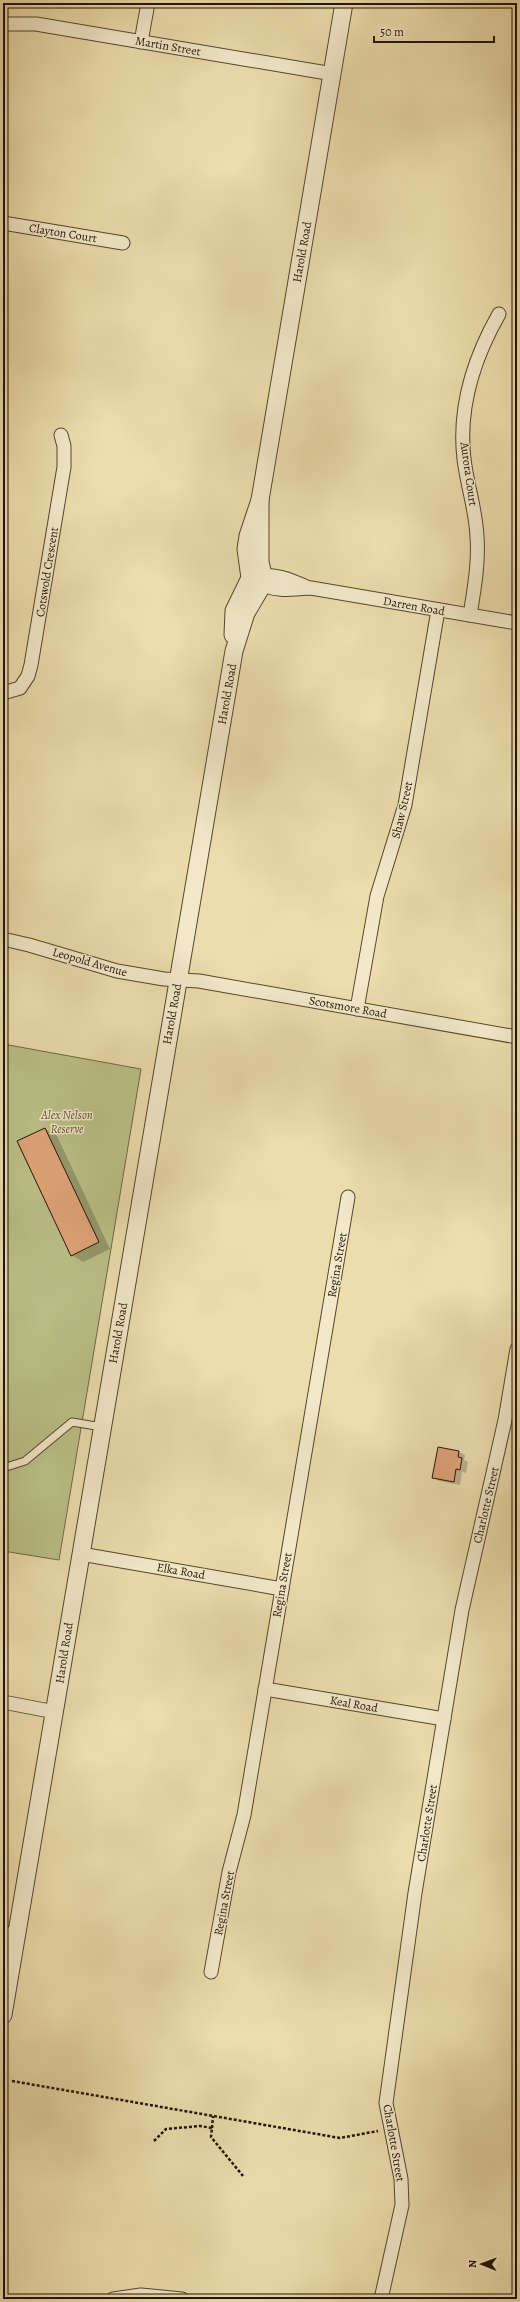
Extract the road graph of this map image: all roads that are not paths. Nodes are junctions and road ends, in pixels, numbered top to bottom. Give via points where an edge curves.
1 (148, 3) edge
2 (344, 3) edge
3 (3, 24) edge
4 (141, 42) junction
5 (332, 74) junction
6 (3, 223) edge
7 (123, 243) dead end
8 (499, 314) dead end
9 (61, 435) dead end
10 (258, 579) junction
11 (438, 610) junction
12 (470, 615) junction
13 (517, 623) edge
14 (3, 693) edge
15 (3, 939) edge
16 (178, 979) junction
17 (357, 1009) junction
18 (517, 1037) edge
19 (348, 1197) dead end
20 (517, 1349) edge
21 (102, 1427) junction
22 (3, 1468) edge
23 (81, 1554) junction
24 (282, 1588) junction
25 (264, 1689) junction
26 (3, 1702) edge
27 (54, 1712) junction
28 (444, 1719) junction
29 (10, 1934) edge
30 (211, 1972) dead end
31 (3, 2015) edge
32 (155, 2297) edge
33 (113, 2299) edge
34 (182, 2299) edge
35 (381, 2299) edge

1 - 4 street
2 - 5 street, Harold Road
3 - 4 street, Martin Street via 36,24
4 - 5 street, Martin Street
5 - 10 street, Harold Road via 260,500 246,549
6 - 7 street, Clayton Court
8 - 12 street, Aurora Court via 474,368 463,422 464,458 478,539
9 - 14 street, Cotswold Crescent via 64,467 31,665 28,676 20,688
10 - 11 street, Darren Road via 288,579 311,588
10 - 16 street, Harold Road via 234,612 232,621 234,651
11 - 12 street, Darren Road
11 - 17 street, Shaw Street via 405,805 377,896
12 - 13 street, Darren Road
15 - 16 street, Leopold Avenue via 118,971
16 - 17 street, Scotsmore Road
16 - 21 street, Harold Road
17 - 18 street, Scotsmore Road
19 - 24 street, Regina Street
20 - 28 street, Charlotte Street via 505,1420 462,1610
21 - 22 lane via 72,1422 25,1461
21 - 23 street, Harold Road
23 - 24 street, Elka Road
23 - 27 street, Harold Road
24 - 25 street, Regina Street
25 - 28 street, Keal Road
25 - 30 street, Regina Street via 244,1815 229,1872
26 - 27 street
27 - 29 street, Harold Road
28 - 35 street, Charlotte Street via 386,2103 401,2179 402,2205
29 - 31 street, Harold Road
32 - 33 street
32 - 34 street

